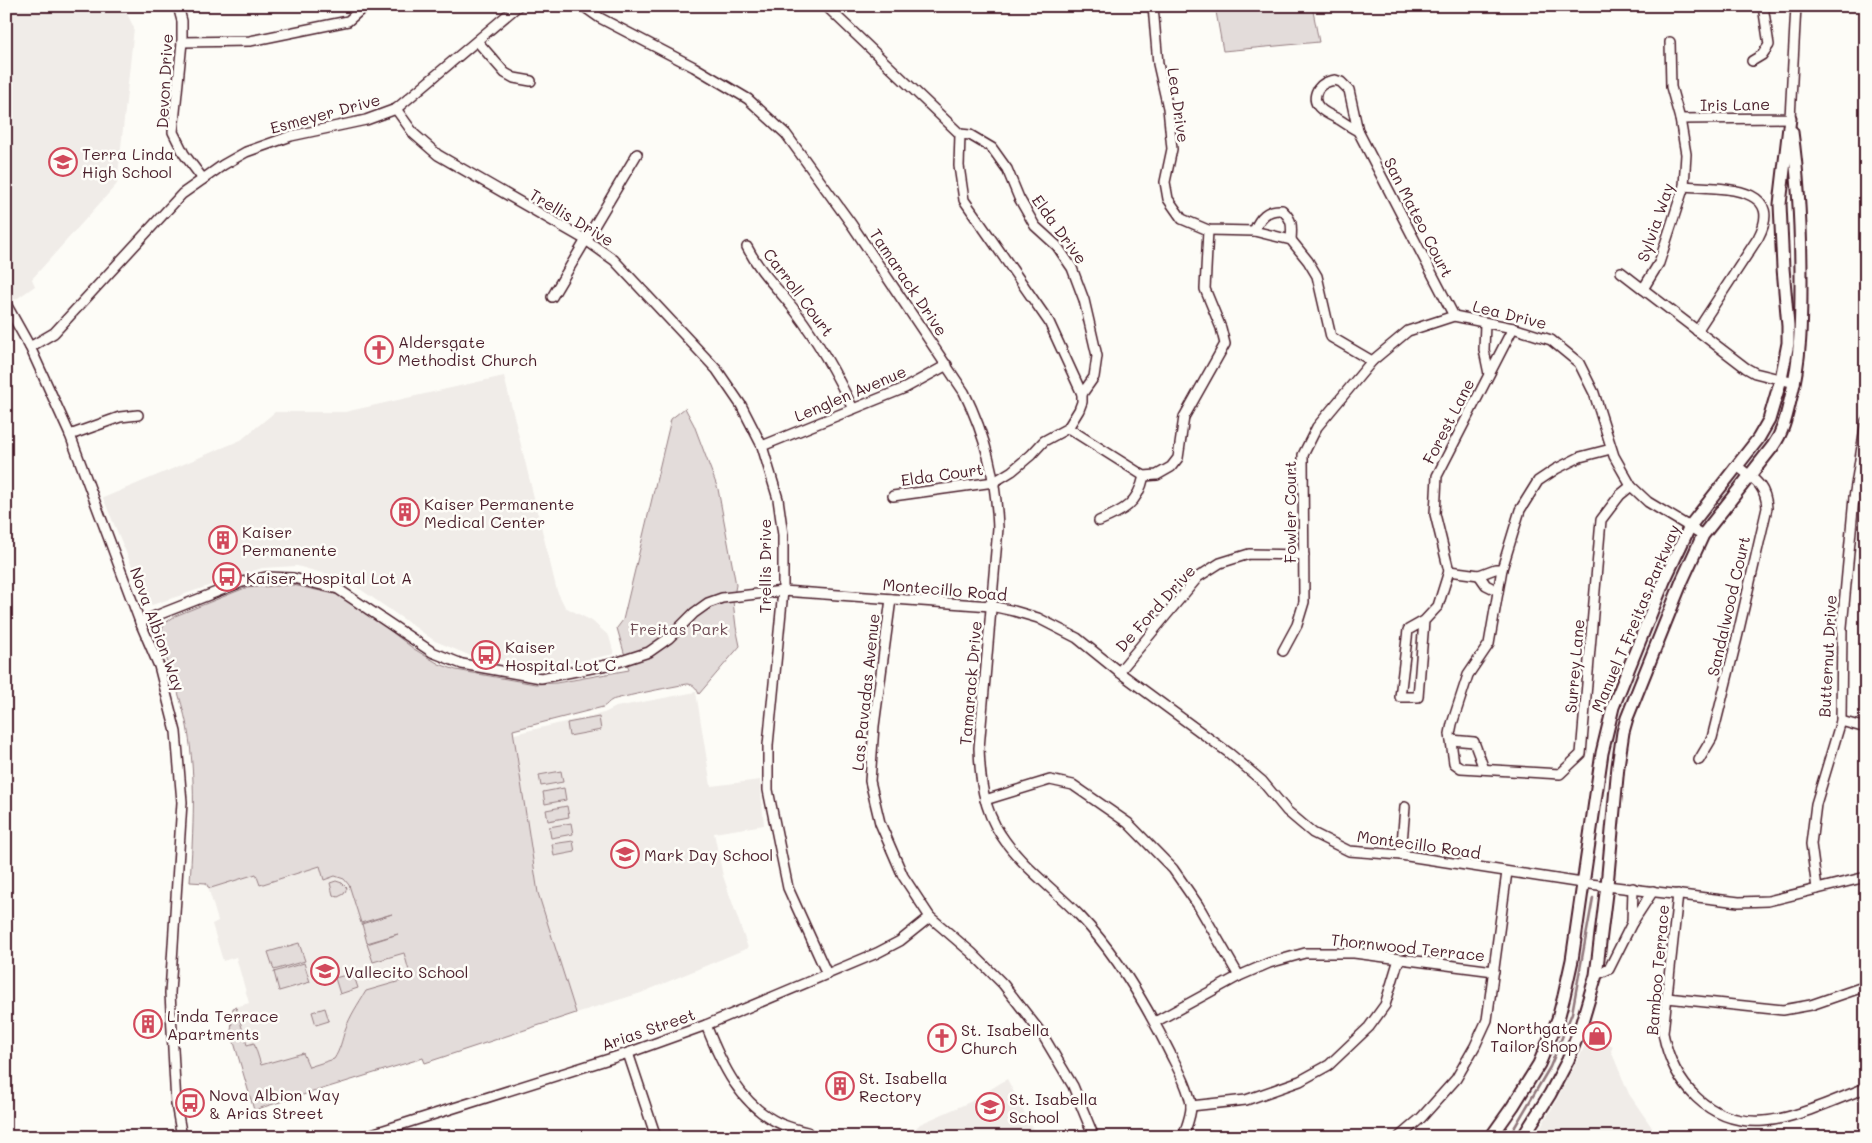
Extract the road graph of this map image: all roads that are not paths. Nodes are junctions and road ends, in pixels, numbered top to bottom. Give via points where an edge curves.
1 (178, 6) edge
2 (365, 6) edge
3 (518, 6) edge
4 (584, 6) edge
5 (826, 6) edge
6 (1153, 6) edge
7 (1763, 6) edge
8 (1796, 6) edge
9 (477, 41) junction
10 (182, 42) junction
11 (1670, 42) dead end
12 (1752, 61) dead end
13 (531, 81) dead end
14 (396, 109) junction
15 (1790, 118) junction
16 (1680, 119) junction
17 (1358, 132) junction
18 (960, 134) junction
19 (637, 154) dead end
20 (203, 179) junction
21 (1684, 186) junction
22 (1208, 230) junction
23 (1254, 231) junction
24 (586, 240) junction
25 (1291, 240) junction
26 (747, 247) dead end
27 (1620, 272) dead end
28 (1643, 289) junction
29 (552, 297) dead end
30 (6, 305) edge
31 (1454, 316) junction
32 (1485, 323) junction
33 (1513, 328) junction
34 (1697, 330) junction
35 (30, 347) junction
36 (1484, 350) junction
37 (1499, 356) junction
38 (1372, 361) junction
39 (947, 365) junction
40 (1489, 374) junction
41 (1781, 379) junction
42 (1794, 384) junction
43 (1082, 394) junction
44 (853, 409) junction
45 (138, 415) dead end
46 (1866, 421) edge
47 (1068, 428) junction
48 (70, 435) junction
49 (762, 446) junction
50 (1611, 449) junction
51 (1737, 466) junction
52 (1749, 475) junction
53 (1144, 476) junction
54 (994, 482) junction
55 (1630, 486) junction
56 (893, 496) dead end
57 (1854, 498) junction
58 (1866, 500) edge
59 (1099, 521) dead end
60 (1690, 526) junction
61 (1704, 535) junction
62 (1304, 555) junction
63 (1502, 569) junction
64 (1449, 571) junction
65 (1479, 575) junction
66 (783, 591) junction
67 (1498, 591) junction
68 (891, 599) junction
69 (991, 606) junction
70 (1424, 621) junction
71 (140, 622) junction
72 (1283, 650) dead end
73 (1119, 672) junction
74 (1841, 721) junction
75 (1866, 728) edge
76 (1451, 740) junction
77 (1699, 760) dead end
78 (1484, 769) junction
79 (985, 800) junction
80 (1405, 807) dead end
81 (1401, 856) junction
82 (1507, 872) junction
83 (1866, 878) edge
84 (1582, 883) junction
85 (1607, 885) junction
86 (1633, 888) junction
87 (1818, 889) junction
88 (1653, 891) junction
89 (1678, 894) junction
90 (930, 916) junction
91 (1632, 923) junction
92 (1399, 959) junction
93 (1494, 971) junction
94 (826, 974) junction
95 (1596, 975) junction
96 (1239, 976) junction
97 (1866, 986) edge
98 (1667, 998) junction
99 (1155, 1022) junction
100 (706, 1025) junction
101 (628, 1053) junction
102 (1866, 1088) edge
103 (1191, 1106) junction
104 (182, 1137) edge
105 (362, 1137) edge
106 (656, 1137) edge
107 (807, 1137) edge
108 (1094, 1137) edge
109 (1182, 1137) edge
110 (1399, 1137) edge
111 (1491, 1137) edge
112 (1523, 1137) edge

1 - 10 street, Devon Drive
2 - 10 street via 348,21 250,41
3 - 9 street, Esmeyer Drive
4 - 39 street, Tamarack Drive via 600,18 748,99 786,134
5 - 18 street, Elda Drive
6 - 22 street, Lea Drive via 1158,64 1168,108 1172,149 1165,182 1168,199 1182,219
7 - 12 street via 1769,45
8 - 15 street, Manuel T Freitas Parkway
9 - 13 street via 505,74
9 - 14 street, Esmeyer Drive
10 - 20 street, Devon Drive via 173,132 184,154
11 - 16 street, Sylvia Way via 1671,87
14 - 20 street, Esmeyer Drive via 366,120 291,136 246,152
14 - 24 street, Trellis Drive via 414,134 438,156
15 - 16 street, Iris Lane
15 - 41 street, Manuel T Freitas Parkway via 1780,204 1788,326
15 - 42 street, Manuel T Freitas Parkway via 1801,216 1801,335
16 - 21 street, Sylvia Way via 1686,154
17 - 17 street, San Mateo Court via 1349,90 1341,82 1329,80 1324,83 1316,98 1319,108
17 - 31 street, San Mateo Court
18 - 43 street via 959,166 964,200 1049,322
18 - 43 street, Elda Drive via 970,135 992,148 1007,169 1035,226 1057,246 1072,268 1084,300 1097,356 1094,377
19 - 24 street
20 - 35 street, Esmeyer Drive via 182,194 54,333
21 - 28 street, Sylvia Way via 1659,264
21 - 34 street via 1736,190 1754,195 1765,211 1764,227 1758,238
22 - 23 street, Lea Drive
22 - 53 street via 1205,289 1224,344 1184,417 1178,458 1171,467 1157,475
23 - 25 street, Lea Drive
23 - 25 street via 1264,215 1272,210 1282,210 1289,217
24 - 29 street
24 - 49 street, Trellis Drive via 614,260 717,370 741,405
25 - 38 street via 1317,276 1331,337
26 - 44 street, Carroll Court via 756,266 795,310 823,349
27 - 28 street
28 - 34 street
30 - 35 street, Nova Albion Way
31 - 32 street, Lea Drive
31 - 38 street, Lea Drive via 1408,331
32 - 33 street, Lea Drive
32 - 36 street, Forest Lane
33 - 37 street, Forest Lane
33 - 50 street, Lea Drive via 1551,340 1579,363 1594,393
34 - 41 street via 1746,368
35 - 48 street, Nova Albion Way
36 - 37 street
36 - 40 street, Forest Lane
37 - 40 street, Forest Lane
38 - 62 street, Fowler Court via 1317,427 1302,455
39 - 44 street, Lenglen Avenue via 905,388
39 - 54 street, Tamarack Drive via 977,418
40 - 64 street, Forest Lane via 1437,476 1434,514
41 - 42 street
41 - 51 street, Manuel T Freitas Parkway via 1765,429
42 - 52 street, Manuel T Freitas Parkway via 1780,437
43 - 47 street, Elda Drive via 1082,402
44 - 49 street, Lenglen Avenue
45 - 48 street via 120,417
46 - 57 street, Butternut Drive
47 - 53 street
47 - 54 street via 1044,441 1018,466
48 - 71 street, Nova Albion Way
49 - 66 street, Trellis Drive via 778,500 783,535
50 - 55 street, Lea Drive
50 - 63 street, Surrey Lane via 1580,458 1538,481 1520,510
51 - 52 street, Sandalwood Court
51 - 60 street, Manuel T Freitas Parkway
52 - 61 street, Manuel T Freitas Parkway
52 - 77 street, Sandalwood Court via 1765,492 1766,508 1712,738
53 - 59 street via 1135,500 1118,514
54 - 56 street, Elda Court
54 - 69 street, Tamarack Drive via 998,528
55 - 60 street, Lea Drive via 1648,502
55 - 78 street, Surrey Lane via 1601,520 1581,754 1560,774
57 - 58 street
57 - 74 street, Butternut Drive via 1842,627
60 - 61 street, Lea Drive
60 - 84 street, Manuel T Freitas Parkway via 1613,707 1602,753
61 - 85 street, Manuel T Freitas Parkway via 1627,718 1618,766
62 - 72 street, Fowler Court via 1304,602 1297,625
62 - 73 street, De Ford Drive via 1248,554 1220,563 1198,577
63 - 65 street
63 - 67 street, Surrey Lane
64 - 65 street
64 - 70 street via 1438,606
65 - 67 street via 1486,585
66 - 68 street, Montecillo Road
66 - 71 street, Montecillo Road via 722,598 708,603 670,638 649,652 612,664 541,678 462,664 432,652 338,589 293,578 268,577 242,582
66 - 94 street, Trellis Drive via 768,746 768,790 788,888
67 - 76 street, Surrey Lane via 1489,644 1468,675 1452,724
68 - 69 street, Montecillo Road
68 - 90 street, Las Pavadas Avenue via 870,781 880,823 903,876
69 - 73 street, Montecillo Road via 1038,618 1077,638
69 - 79 street, Tamarack Drive via 979,748
70 - 70 street via 1408,630 1400,697 1418,697
71 - 104 street, Nova Albion Way via 162,674 176,732 182,802 170,993 176,1104
73 - 81 street, Montecillo Road via 1229,753 1262,781 1286,811 1312,833 1349,851
74 - 75 street
74 - 87 street, Butternut Drive via 1816,804 1811,844
76 - 78 street via 1474,742
76 - 78 street, Surrey Lane via 1454,763 1461,768
79 - 96 street via 1050,780 1080,790 1128,824 1173,869
79 - 99 street, Tamarack Drive via 999,833 1013,852 1082,918 1136,990
80 - 81 street
81 - 82 street, Montecillo Road
82 - 84 street, Montecillo Road
82 - 93 street
83 - 87 street, Montecillo Road
84 - 85 street, Montecillo Road
84 - 111 street, Manuel T Freitas Parkway via 1572,960 1558,1020 1539,1064
85 - 86 street, Montecillo Road
85 - 95 street, Manuel T Freitas Parkway
86 - 88 street, Montecillo Road
86 - 91 street
87 - 89 street, Montecillo Road via 1768,901 1739,902
88 - 89 street, Montecillo Road
88 - 91 street
89 - 98 street, Bamboo Terrace
90 - 94 street, Arias Street via 900,941
90 - 108 street, Las Pavadas Avenue via 1003,984 1042,1034 1072,1086
91 - 95 street via 1609,969
92 - 93 street, Thornwood Terrace
92 - 96 street, Thornwood Terrace via 1354,953 1305,952
92 - 103 street via 1385,1005 1369,1027 1329,1065 1300,1081 1246,1100
93 - 110 street via 1487,1020 1476,1046 1456,1079
94 - 100 street, Arias Street
95 - 112 street, Manuel T Freitas Parkway via 1568,1060
96 - 99 street, Thornwood Terrace
97 - 98 street via 1811,1005 1784,1010
98 - 102 street, Bamboo Terrace via 1663,1033 1667,1052 1676,1073 1693,1096 1714,1112 1740,1120 1764,1121
99 - 103 street, Tamarack Drive via 1183,1080
100 - 101 street, Arias Street
100 - 107 street via 722,1064 748,1099 763,1114 807,1132
101 - 105 street, Arias Street
101 - 106 street
103 - 109 street

